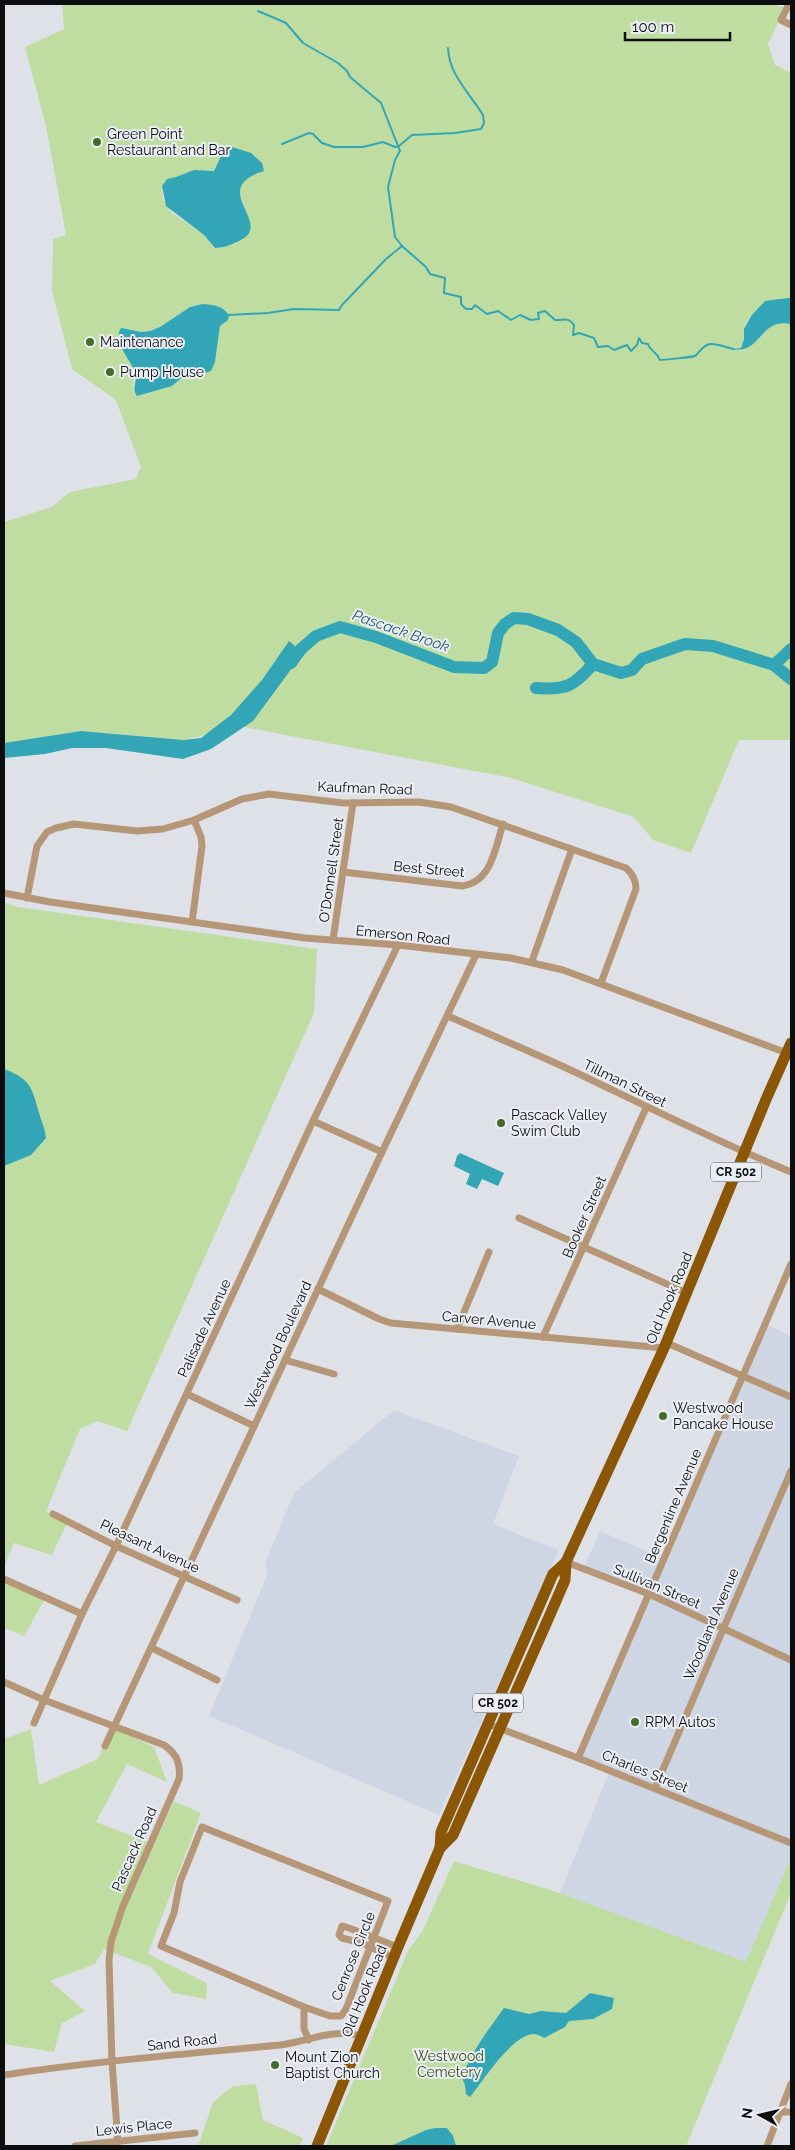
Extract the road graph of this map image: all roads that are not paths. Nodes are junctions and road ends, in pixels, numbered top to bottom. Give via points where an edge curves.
1 (789, 4) edge
2 (791, 25) edge
3 (353, 803) junction
4 (194, 820) junction
5 (503, 824) junction
6 (572, 849) junction
7 (343, 872) junction
8 (4, 893) edge
9 (27, 898) junction
10 (192, 922) junction
11 (333, 940) junction
12 (398, 945) junction
13 (476, 956) junction
14 (532, 961) junction
15 (601, 984) junction
16 (448, 1016) junction
17 (789, 1048) edge
18 (646, 1108) junction
19 (313, 1121) junction
20 (382, 1152) junction
21 (744, 1152) junction
22 (791, 1172) edge
23 (519, 1218) dead end
24 (584, 1248) junction
25 (489, 1252) dead end
26 (791, 1264) edge
27 (318, 1289) junction
28 (687, 1294) junction
29 (457, 1329) junction
30 (544, 1337) junction
31 (665, 1345) junction
32 (285, 1360) junction
33 (334, 1374) dead end
34 (743, 1376) junction
35 (187, 1394) junction
36 (791, 1397) edge
37 (254, 1426) junction
38 (791, 1471) edge
39 (53, 1514) dead end
40 (116, 1546) junction
41 (566, 1562) junction
42 (186, 1576) junction
43 (4, 1579) edge
44 (649, 1594) junction
45 (237, 1600) dead end
46 (82, 1614) junction
47 (723, 1629) junction
48 (152, 1648) junction
49 (791, 1660) edge
50 (217, 1680) dead end
51 (4, 1682) edge
52 (44, 1700) junction
53 (34, 1723) dead end
54 (488, 1724) junction
55 (114, 1726) junction
56 (500, 1730) junction
57 (106, 1746) dead end
58 (578, 1758) junction
59 (655, 1788) junction
60 (791, 1843) edge
61 (440, 1848) junction
62 (373, 1939) junction
63 (370, 1947) junction
64 (396, 1953) junction
65 (304, 2007) junction
66 (362, 2036) junction
67 (309, 2040) junction
68 (112, 2062) junction
69 (4, 2075) edge
70 (791, 2084) edge
71 (780, 2112) junction
72 (791, 2112) edge
73 (195, 2134) dead end
74 (118, 2142) junction
75 (75, 2146) edge
76 (317, 2146) edge
77 (767, 2146) edge

1 - 2 street via 781,20
3 - 4 street, Kaufman Road via 256,795
3 - 5 street, Kaufman Road via 435,804 468,811
3 - 7 street, O'Donnell Street
4 - 9 street, Kaufman Road via 150,831 74,824 47,832 36,846
4 - 10 street via 202,846
5 - 6 street, Kaufman Road
5 - 7 street, Best Street via 486,874 476,883 462,886
6 - 14 street
6 - 15 street, Kaufman Road via 626,868 636,884
7 - 11 street, O'Donnell Street
8 - 9 street, Emerson Road
9 - 10 street, Emerson Road
10 - 11 street, Emerson Road
11 - 12 street, Emerson Road
12 - 13 street, Emerson Road
12 - 19 street, Palisade Avenue
13 - 14 street, Emerson Road
13 - 16 street, Westwood Boulevard
14 - 15 street, Emerson Road
15 - 17 street, Emerson Road
16 - 18 street, Tillman Street
16 - 20 street, Westwood Boulevard
17 - 21 main road, Old Hook Road / CR 502
18 - 21 street, Tillman Street
18 - 24 street, Booker Street
19 - 20 street
19 - 35 street, Palisade Avenue
20 - 27 street, Westwood Boulevard
21 - 22 street, Tillman Street
21 - 28 main road, Old Hook Road / CR 502
23 - 24 street
24 - 28 street
24 - 30 street, Booker Street
25 - 29 street
26 - 34 street, Bergenline Avenue
27 - 29 street, Carver Avenue via 391,1323
27 - 32 street, Westwood Boulevard
28 - 31 main road, Old Hook Road / CR 502
29 - 30 street, Carver Avenue
30 - 31 street, Carver Avenue
31 - 34 street, Carver Avenue
31 - 41 main road, Old Hook Road / CR 502
32 - 33 street
32 - 37 street, Westwood Boulevard
34 - 36 street, Carver Avenue
34 - 44 street, Bergenline Avenue
35 - 37 street
35 - 40 street, Palisade Avenue
37 - 42 street, Westwood Boulevard
38 - 47 street, Woodland Avenue
39 - 40 street, Pleasant Avenue
40 - 42 street, Pleasant Avenue
40 - 46 street, Palisade Avenue
41 - 44 street, Sullivan Street
41 - 54 main road, Old Hook Road / CR 502 via 553,1574
41 - 56 main road, Old Hook Road / CR 502 via 565,1580
42 - 45 street, Pleasant Avenue
42 - 48 street, Westwood Boulevard
43 - 46 street
44 - 47 street, Sullivan Street
44 - 58 street, Bergenline Avenue
46 - 52 street, Palisade Avenue
47 - 49 street, Sullivan Street
47 - 59 street, Woodland Avenue
48 - 50 street
48 - 55 street, Westwood Boulevard
51 - 52 street, Pascack Road
52 - 53 street, Palisade Avenue
52 - 55 street, Pascack Road
54 - 56 street, Charles Street
54 - 61 main road, Old Hook Road / CR 502 via 441,1832
55 - 57 street, Westwood Boulevard
55 - 68 street, Pascack Road via 173,1751 180,1779 123,1906 111,1942
56 - 58 street, Charles Street
56 - 61 main road, Old Hook Road / CR 502 via 453,1835
58 - 59 street, Charles Street
59 - 60 street, Charles Street
61 - 64 main road, Old Hook Road / CR 502
62 - 63 street, Cenrose Circle
62 - 63 street via 342,1926 339,1935 342,1938
62 - 64 street
62 - 65 street, Cenrose Circle via 388,1901 202,1828 180,1882 174,1912 161,1946
63 - 64 street
63 - 65 street, Cenrose Circle via 341,2016 330,2016
64 - 66 main road, Old Hook Road / CR 502
65 - 67 street via 304,2029
66 - 67 street, Sand Road via 333,2032
66 - 76 main road, Old Hook Road / CR 502
67 - 68 street, Sand Road
68 - 69 street, Sand Road
68 - 74 street, Pascack Road
70 - 71 street
71 - 72 street
71 - 77 street
73 - 74 street, Lewis Place
74 - 75 street, Lewis Place

